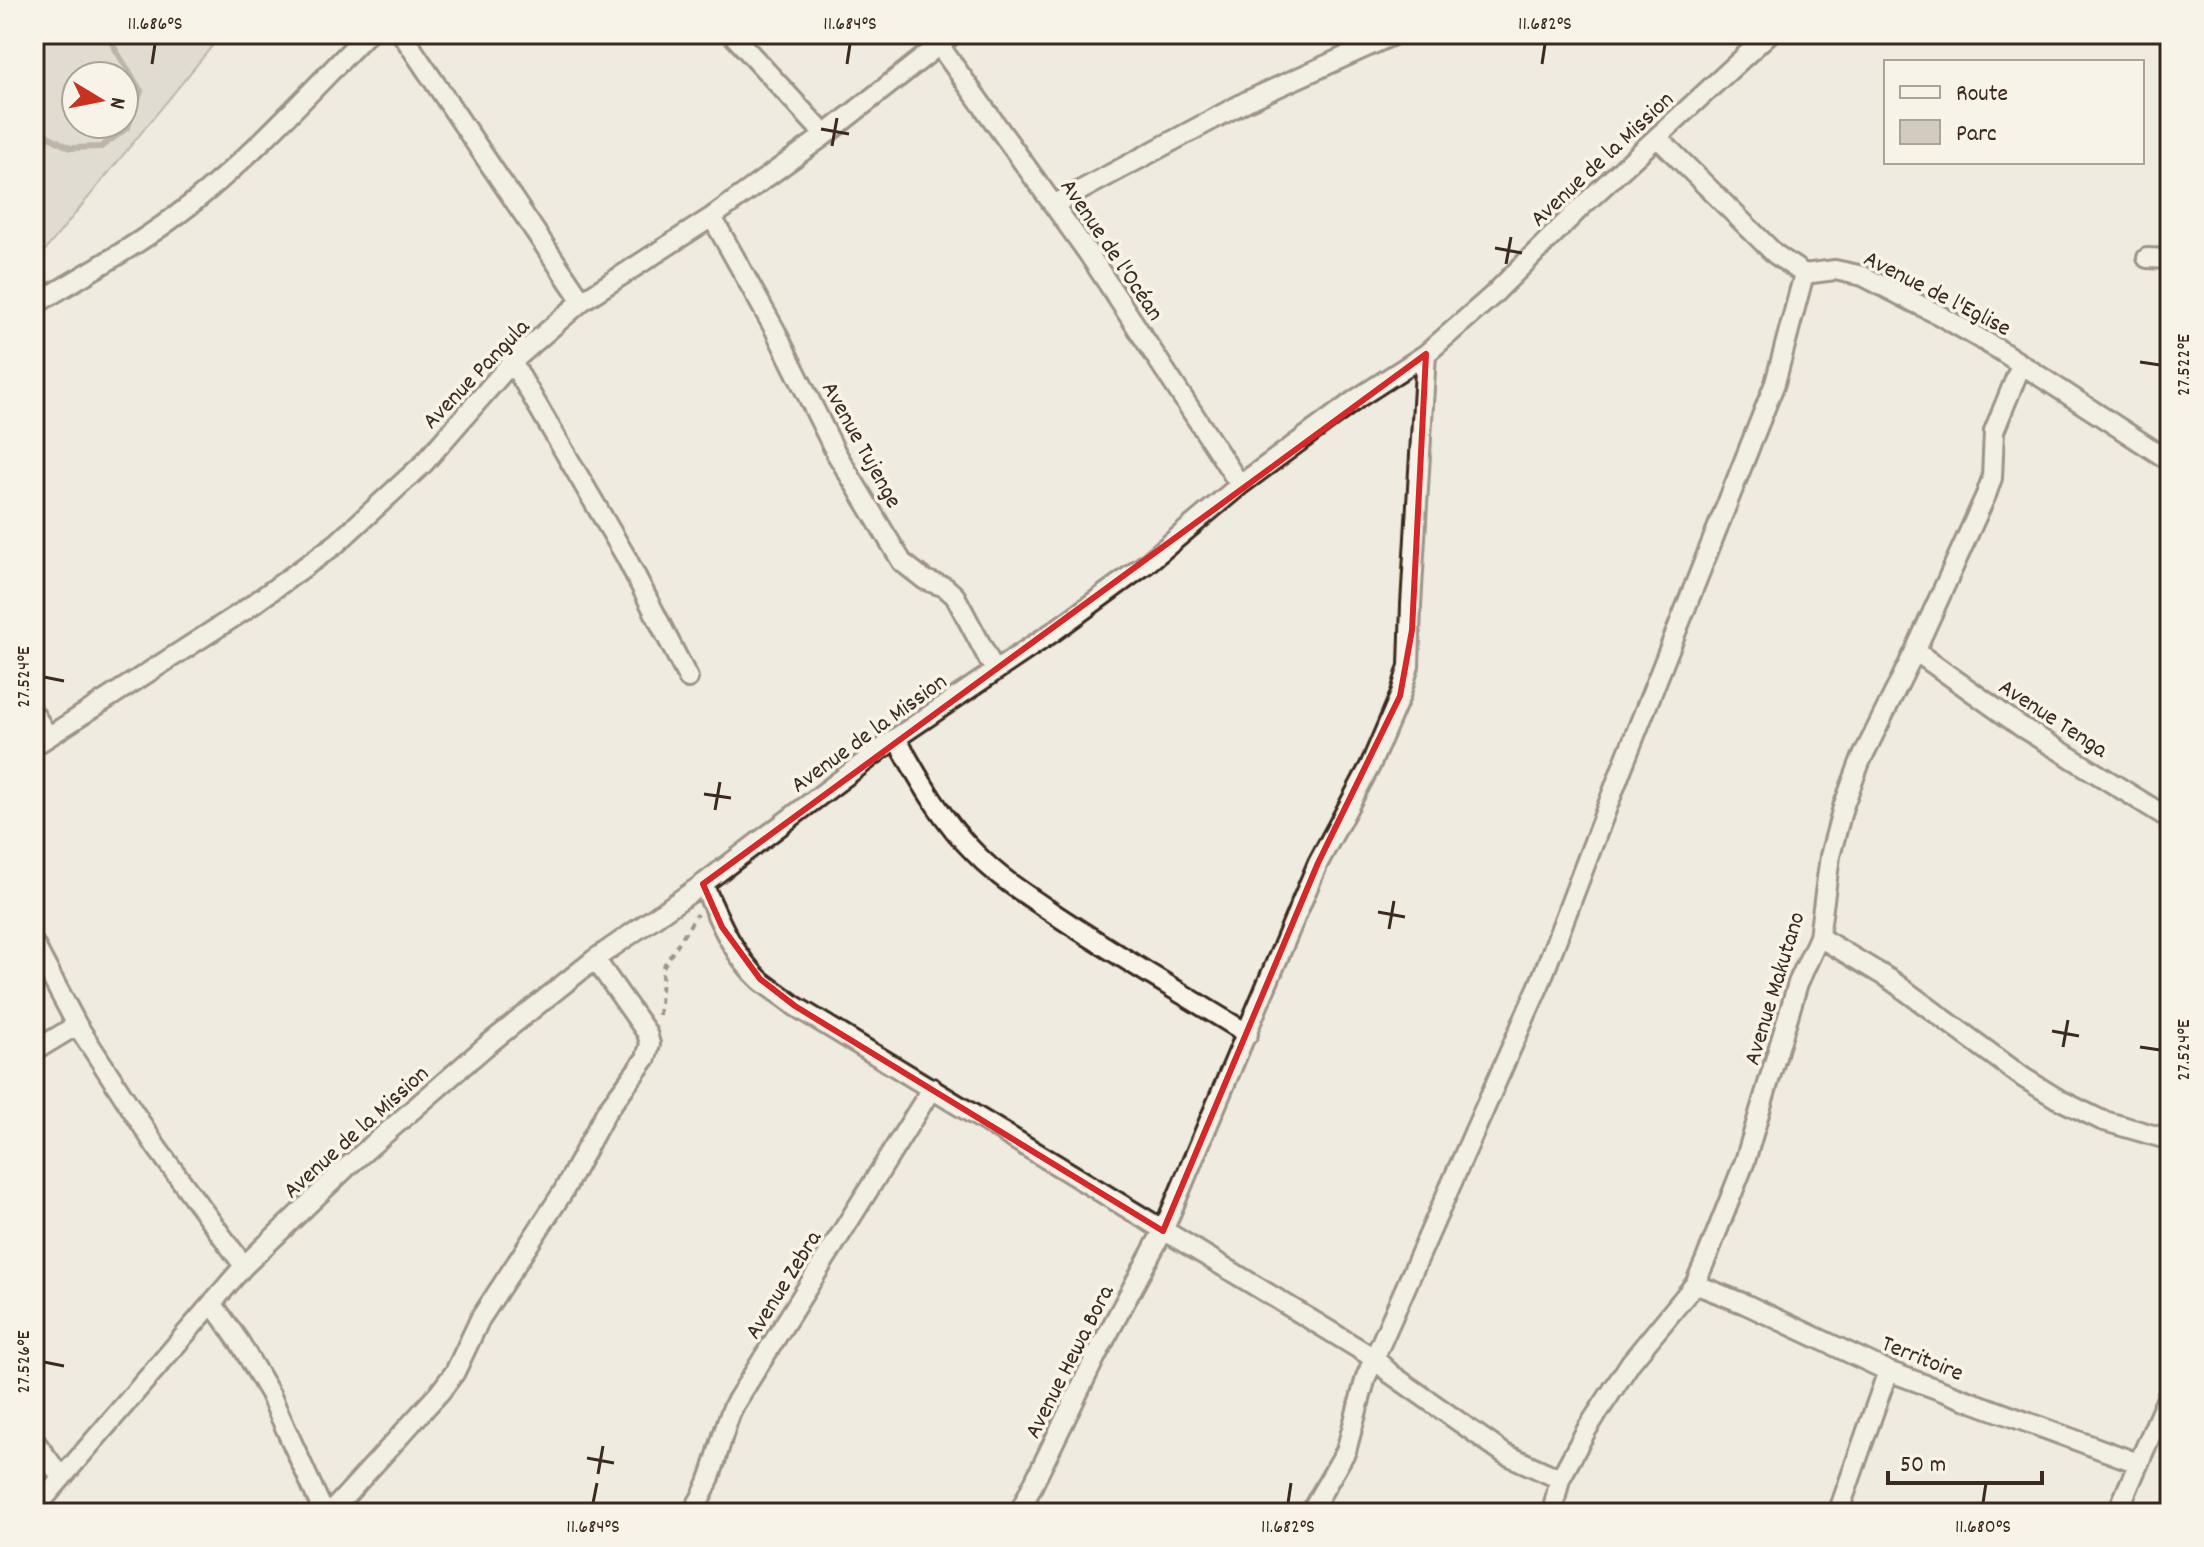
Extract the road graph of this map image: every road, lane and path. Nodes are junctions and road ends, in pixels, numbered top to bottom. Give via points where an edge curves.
1 (367, 34) edge
2 (402, 34) edge
3 (732, 34) edge
4 (1395, 34) edge
5 (1769, 34) edge
6 (946, 40) edge
7 (825, 135) junction
8 (1658, 138) junction
9 (1055, 204) junction
10 (712, 217) junction
11 (2147, 258) dead end
12 (2170, 259) edge
13 (1804, 274) junction
14 (582, 301) junction
15 (34, 305) edge
16 (1426, 354) junction
17 (512, 362) junction
18 (2021, 365) junction
19 (2170, 461) edge
20 (1240, 485) junction
21 (1915, 651) junction
22 (995, 671) junction
23 (688, 678) dead end
24 (34, 714) edge
25 (896, 738) junction
26 (41, 741) edge
27 (2170, 819) edge
28 (703, 884) junction
29 (1819, 937) junction
30 (34, 944) edge
31 (595, 959) junction
32 (77, 1025) junction
33 (647, 1033) junction
34 (1248, 1034) junction
35 (34, 1051) edge
36 (932, 1088) junction
37 (2170, 1140) edge
38 (1163, 1231) junction
39 (244, 1266) junction
40 (1695, 1284) junction
41 (212, 1303) junction
42 (1374, 1358) junction
43 (1888, 1371) junction
44 (2170, 1391) edge
45 (34, 1440) edge
46 (2138, 1463) junction
47 (61, 1477) junction
48 (1560, 1479) junction
49 (34, 1510) edge
50 (324, 1513) edge
51 (330, 1513) edge
52 (691, 1513) edge
53 (1019, 1513) edge
54 (1310, 1513) edge
55 (1552, 1513) edge
56 (1838, 1513) edge
57 (2117, 1513) edge

1 - 15 street via 190,205 117,257
2 - 14 street
3 - 7 street
4 - 9 street via 1247,101
5 - 8 street, Avenue de la Mission
6 - 7 street, Avenue Pangula
6 - 9 street, Avenue de l'Océan
7 - 10 street, Avenue Pangula
8 - 13 street via 1775,254
8 - 16 street, Avenue de la Mission
9 - 20 street, Avenue de l'Océan
10 - 14 street, Avenue Pangula
10 - 22 street, Avenue Tujenge via 836,453 895,551 911,571 955,596
11 - 12 street
13 - 18 street, Avenue de l'Eglise via 1835,270 1863,276
13 - 42 street via 1775,383 1540,983
14 - 17 street, Avenue Pangula
16 - 20 street, Avenue de la Mission
16 - 34 street, Avenue Hewa Bora via 1409,666 1370,766 1318,863
17 - 23 street via 626,557
17 - 26 street, Avenue Pangula via 423,464 336,544 245,610
18 - 19 street, Avenue de l'Eglise
18 - 21 street, Avenue Makutano via 1994,431 1992,478
20 - 22 street, Avenue de la Mission via 1146,564
21 - 27 street, Avenue Tenga via 2020,726
21 - 29 street, Avenue Makutano via 1843,807
22 - 25 street, Avenue de la Mission
24 - 26 street
25 - 28 street, Avenue de la Mission
25 - 34 street via 952,828 1016,888
28 - 31 street, Avenue de la Mission
28 - 33 path via 702,905 663,967 659,1017
28 - 36 street via 722,927 760,979
29 - 37 street via 1891,980 2058,1099 2101,1120
29 - 40 street, Avenue Makutano via 1798,983 1745,1161
30 - 32 street
31 - 33 street
31 - 39 street, Avenue de la Mission via 348,1166
32 - 35 street
32 - 39 street via 157,1148
33 - 51 street via 646,1058 606,1112 563,1192 480,1319 455,1372
34 - 38 street, Avenue Hewa Bora
36 - 38 street
36 - 52 street, Avenue Zebra via 734,1405 710,1482
38 - 42 street
38 - 53 street, Avenue Hewa Bora
39 - 41 street, Avenue de la Mission
40 - 43 street, Territoire
40 - 48 street, Avenue Makutano via 1631,1362
41 - 47 street, Avenue de la Mission
41 - 50 street via 270,1394
42 - 48 street via 1505,1454
42 - 54 street via 1346,1451
43 - 46 street, Territoire
43 - 56 street
44 - 46 street
45 - 47 street
46 - 57 street
47 - 49 street, Avenue de la Mission
48 - 55 street, Avenue Makutano

